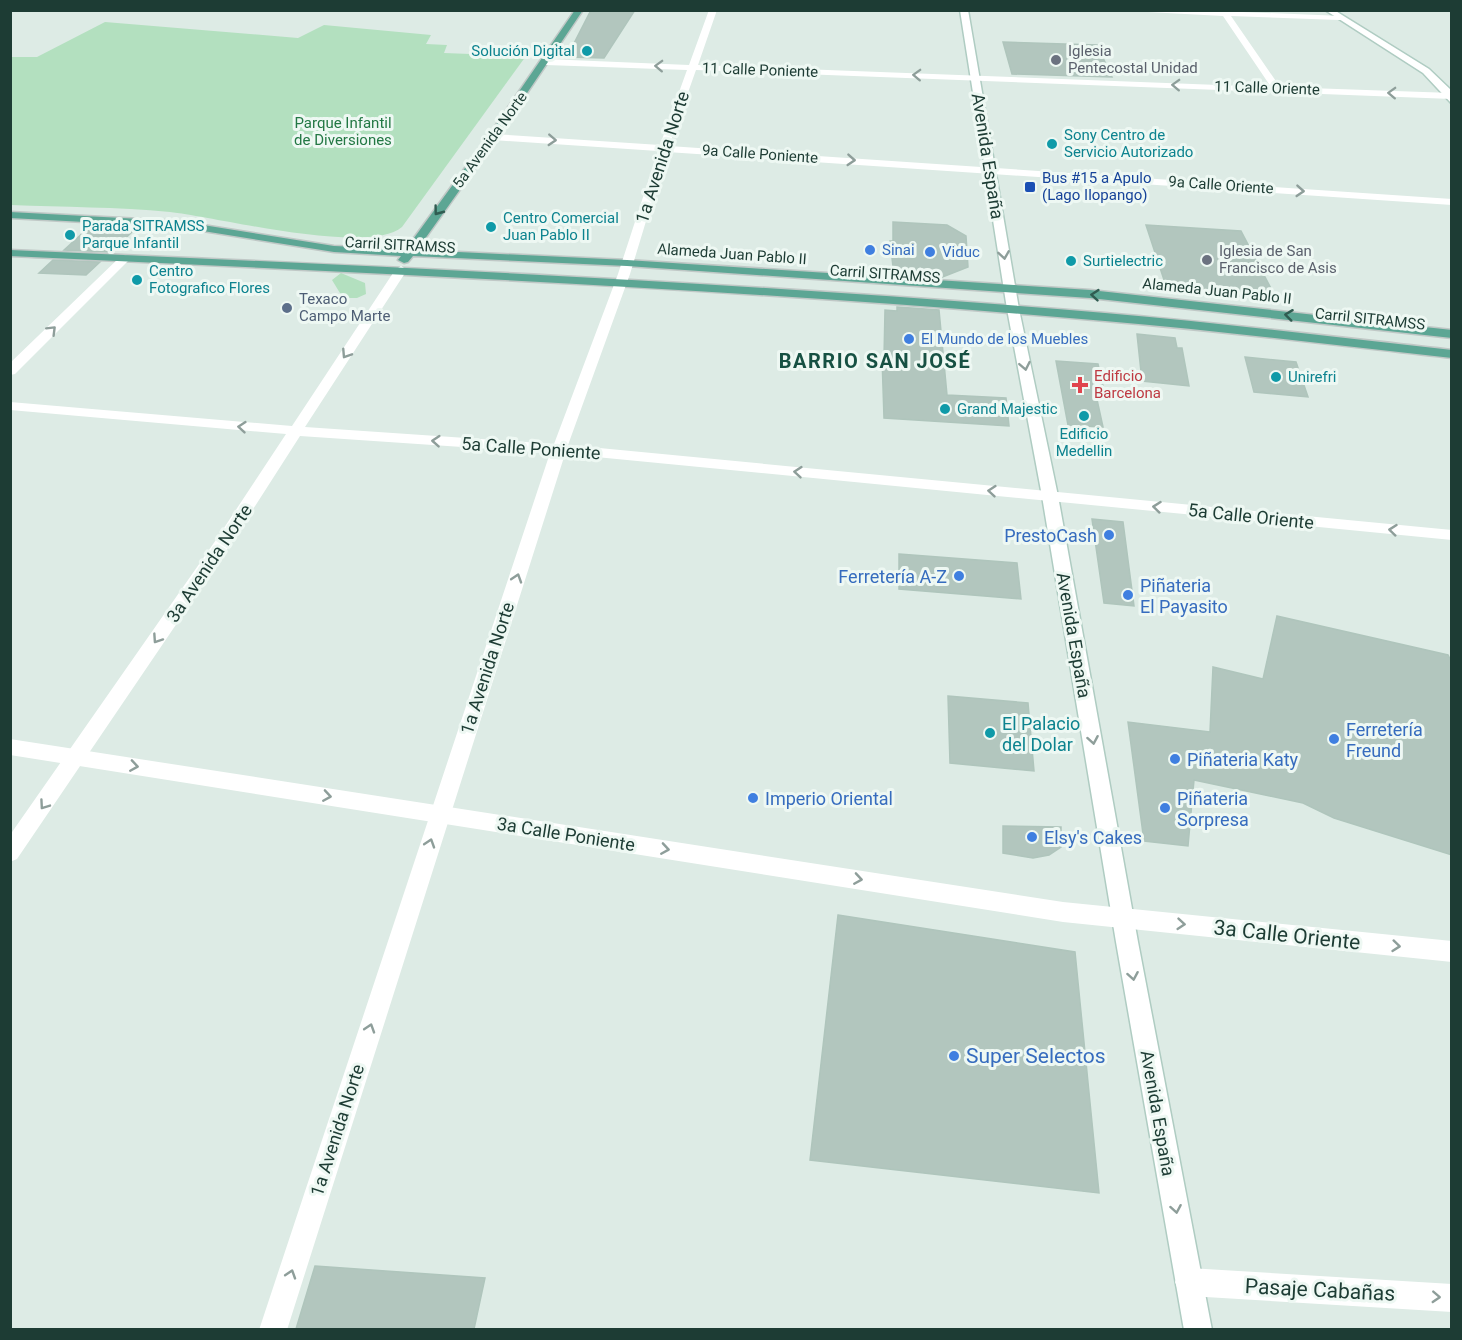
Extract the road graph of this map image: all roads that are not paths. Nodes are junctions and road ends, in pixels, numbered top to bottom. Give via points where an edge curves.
1 (579, 10) edge
2 (713, 10) edge
3 (964, 10) edge
4 (1113, 10) edge
5 (1328, 10) edge
6 (1160, 11) edge
7 (1225, 14) junction
8 (1339, 18) junction
9 (546, 62) junction
10 (692, 67) junction
11 (975, 77) junction
12 (1276, 89) junction
13 (1451, 97) edge
14 (493, 137) junction
15 (664, 147) junction
16 (990, 170) junction
17 (1452, 202) edge
18 (10, 215) edge
19 (10, 222) edge
20 (10, 244) edge
21 (10, 253) edge
22 (125, 258) junction
23 (315, 258) junction
24 (404, 261) junction
25 (624, 273) junction
26 (1011, 298) junction
27 (1452, 334) edge
28 (1452, 345) edge
29 (1452, 354) edge
30 (10, 370) edge
31 (10, 406) edge
32 (296, 431) junction
33 (559, 449) junction
34 (1050, 496) junction
35 (1452, 536) edge
36 (10, 747) edge
37 (76, 757) junction
38 (439, 813) junction
39 (10, 853) edge
40 (1123, 919) junction
41 (1452, 952) edge
42 (1189, 1282) junction
43 (1452, 1298) edge
44 (273, 1329) edge
45 (1198, 1329) edge

1 - 9 main road, 5a Avenida Norte
2 - 10 street, 1a Avenida Norte
3 - 11 street, Avenida España
4 - 6 street
5 - 8 street
6 - 7 street
7 - 8 street
7 - 12 street
8 - 13 street via 1426,70
10 -> 9 street, 11 Calle Poniente
9 - 14 main road, 5a Avenida Norte
11 -> 10 street, 11 Calle Poniente
10 - 15 street, 1a Avenida Norte
12 -> 11 street, 11 Calle Oriente
11 - 16 street, Avenida España
13 -> 12 street, 11 Calle Oriente
14 -> 15 street, 9a Calle Poniente
14 -> 24 main road, 5a Avenida Norte
15 -> 16 street, 9a Calle Poniente
15 - 25 street, 1a Avenida Norte
16 -> 17 street, 9a Calle Oriente
16 -> 26 street, Avenida España
18 - 24 main road via 157,222
19 - 23 main road, Carril SITRAMSS via 160,230
20 - 23 main road, Carril SITRAMSS
21 - 22 main road
22 - 24 main road
30 -> 22 street
23 - 24 main road, Carril SITRAMSS
24 - 25 main road
24 - 25 main road
24 -> 32 street, 3a Avenida Norte
25 - 26 main road, Carril SITRAMSS
25 - 33 street, 1a Avenida Norte
27 -> 26 main road, Alameda Juan Pablo II via 1183,304
26 - 28 main road, Carril SITRAMSS
26 - 29 main road via 1191,325
26 -> 34 street, Avenida España
32 -> 31 street, 5a Calle Poniente
33 -> 32 street, 5a Calle Poniente
32 -> 37 street, 3a Avenida Norte
34 -> 33 street, 5a Calle Poniente
38 -> 33 street, 1a Avenida Norte
35 -> 34 street, 5a Calle Oriente
34 -> 40 street, Avenida España
36 - 37 street, 3a Calle Poniente
37 -> 38 street, 3a Calle Poniente
37 -> 39 street, 3a Avenida Norte
38 -> 40 street, 3a Calle Poniente
44 -> 38 street, 1a Avenida Norte
40 -> 41 street, 3a Calle Oriente
40 -> 42 street, Avenida España
42 -> 43 street, Pasaje Cabañas
42 - 45 street, Avenida España

